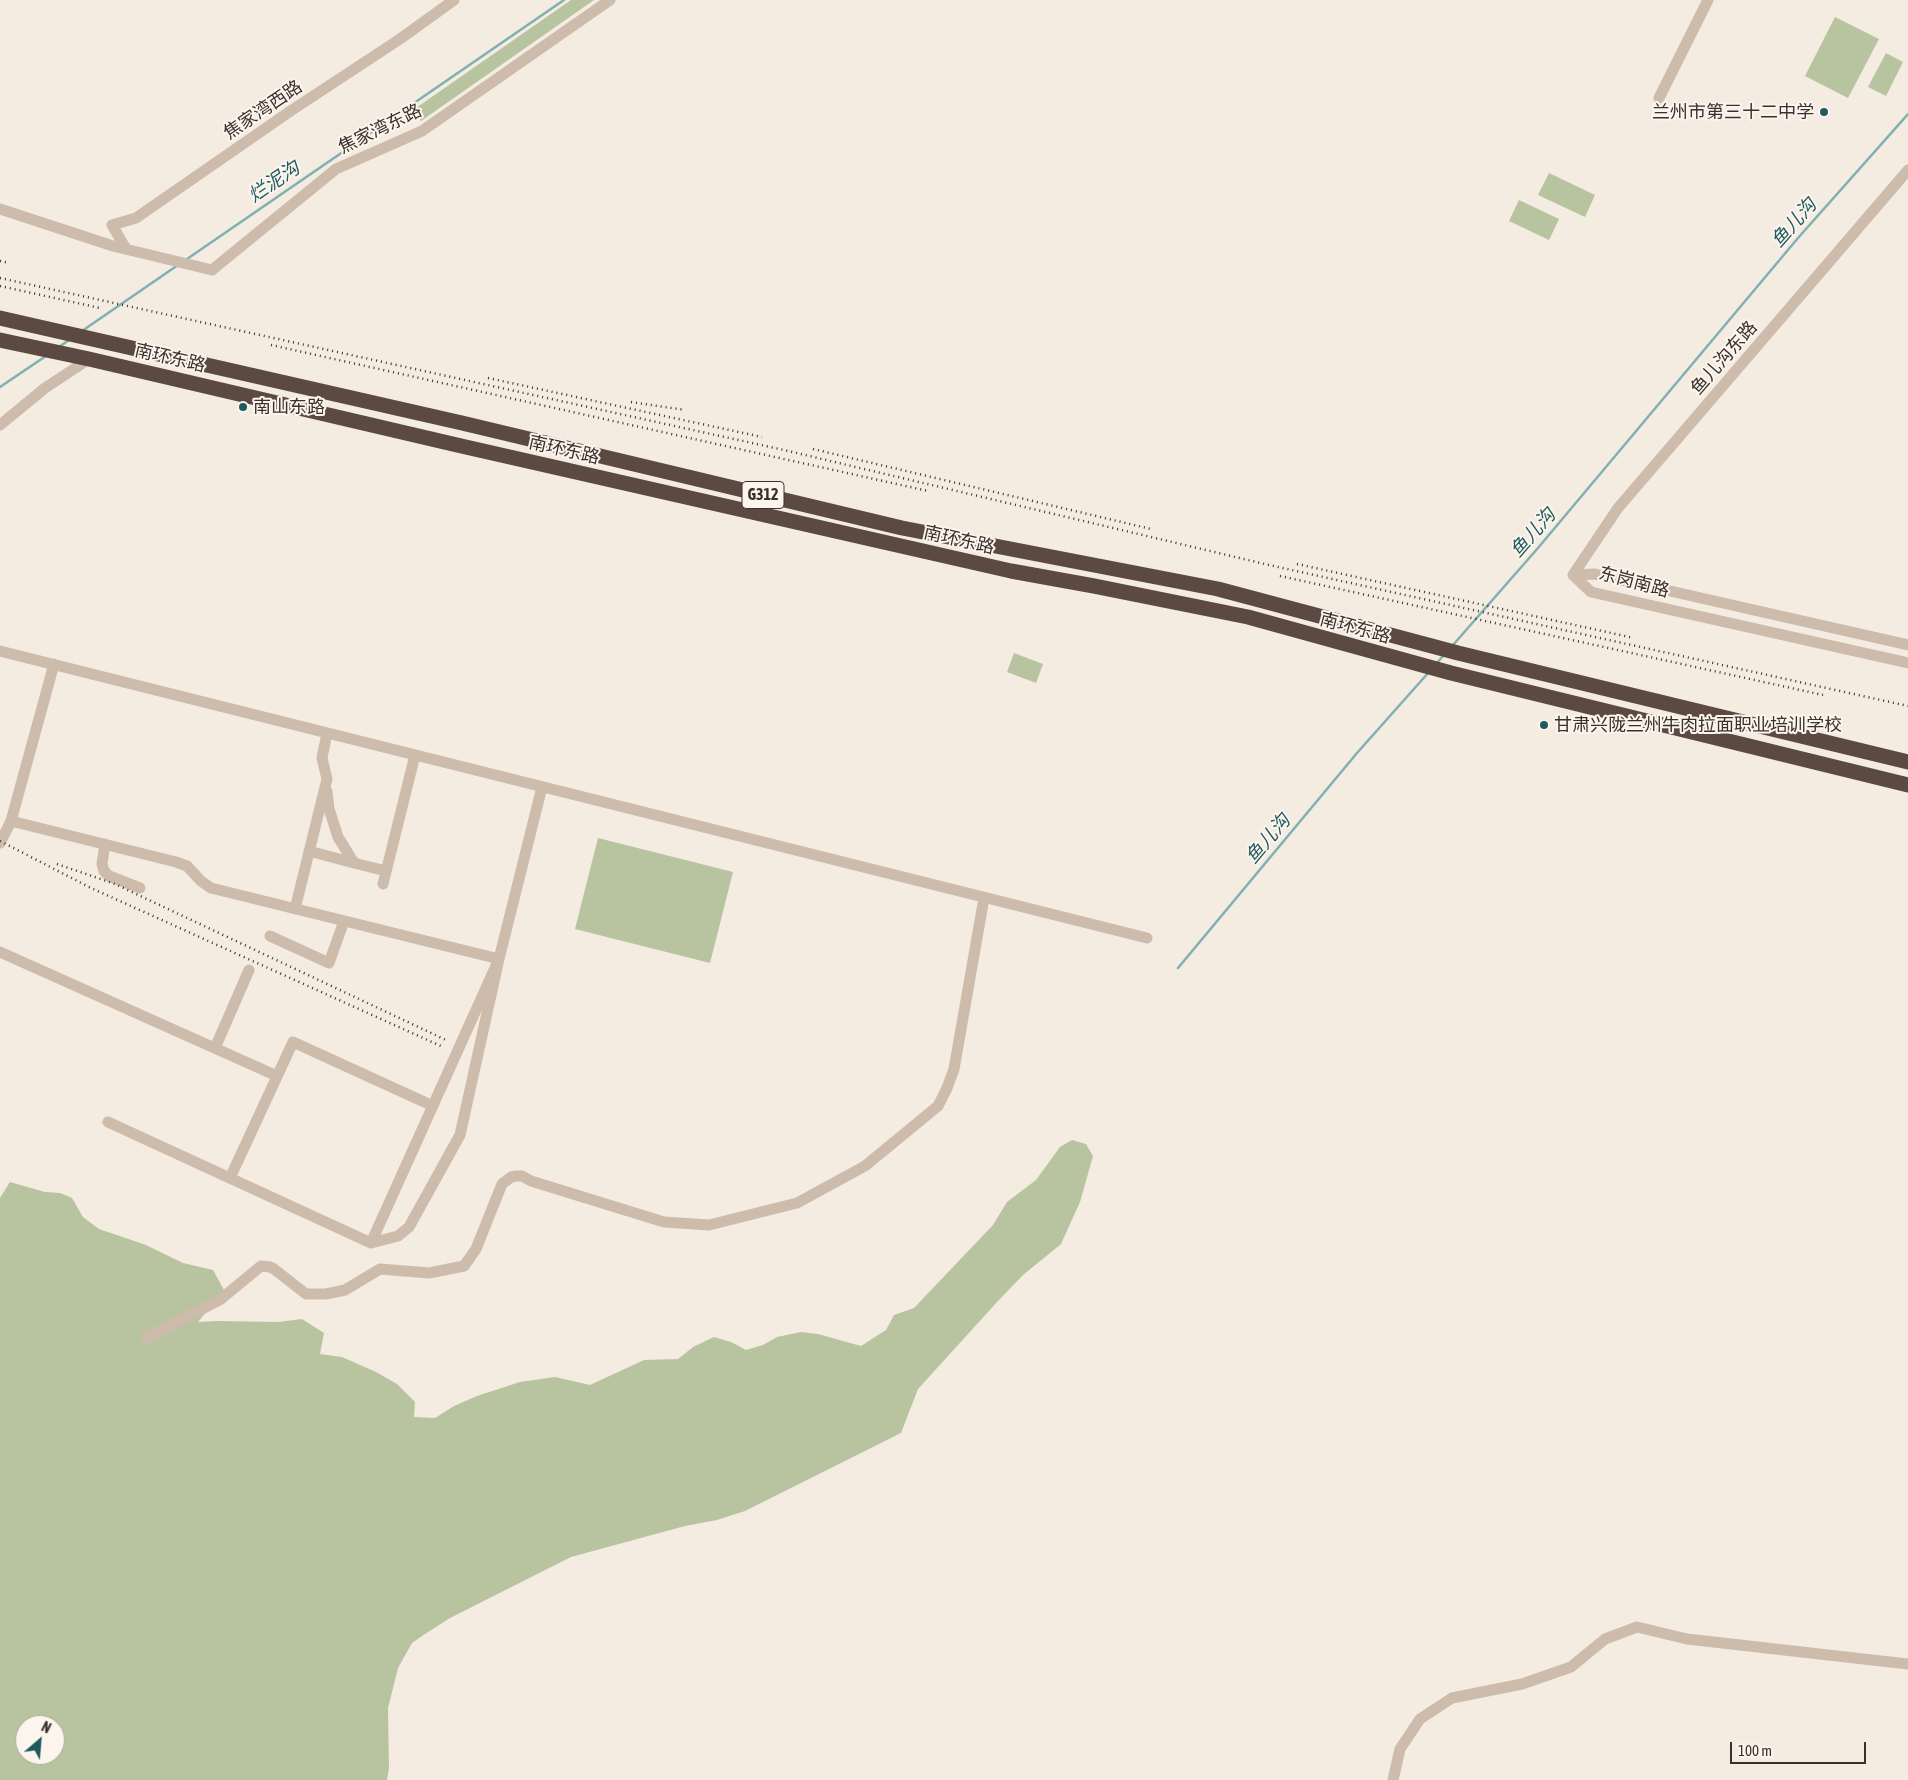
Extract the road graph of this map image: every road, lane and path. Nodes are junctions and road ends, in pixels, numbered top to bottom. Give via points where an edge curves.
1 (454, 0) edge
2 (610, 0) edge
3 (1708, 0) edge
4 (1659, 98) dead end
5 (1908, 170) edge
6 (0, 209) edge
7 (126, 249) junction
8 (0, 318) edge
9 (0, 340) edge
10 (83, 357) junction
11 (0, 425) edge
12 (1573, 575) junction
13 (1218, 589) junction
14 (1214, 610) junction
15 (1908, 645) edge
16 (0, 651) edge
17 (1908, 663) edge
18 (54, 664) junction
19 (327, 733) junction
20 (415, 755) junction
21 (1908, 762) edge
22 (327, 779) junction
23 (1908, 785) edge
24 (542, 787) junction
25 (11, 821) junction
26 (0, 843) edge
27 (105, 844) junction
28 (309, 851) junction
29 (354, 863) junction
30 (386, 871) junction
31 (382, 884) dead end
32 (140, 888) dead end
33 (984, 898) junction
34 (295, 909) junction
35 (344, 921) junction
36 (270, 936) dead end
37 (1147, 938) dead end
38 (0, 952) edge
39 (499, 959) junction
40 (249, 970) dead end
41 (215, 1048) junction
42 (278, 1076) junction
43 (432, 1106) junction
44 (108, 1122) dead end
45 (230, 1178) junction
46 (371, 1243) junction
47 (146, 1338) dead end
48 (1908, 1664) edge
49 (1393, 1780) edge

1 - 7 street, 焦家湾西路 via 136,218 112,225
2 - 7 street, 焦家湾东路 via 422,131 336,169 212,270
3 - 4 street
5 - 12 street, 鱼儿沟东路 via 1618,508
6 - 7 street, 焦家湾东路
8 - 13 highway, 南环东路 / G312 via 462,422 902,528
9 - 10 highway, 南环东路 / G312
10 - 11 street
10 - 14 highway, 南环东路 / G312 via 1011,571
12 - 15 street, 东岗南路 via 1595,574
12 - 17 street, 东岗南路 via 1591,592
13 - 14 highway
13 - 21 highway, 南环东路 / G312 via 1458,653
14 - 23 highway, 南环东路 / G312
16 - 18 street
18 - 19 street
18 - 25 street
19 - 20 street
19 - 22 street via 322,758
20 - 24 street
20 - 30 street
22 - 28 street
22 - 29 street via 329,809 338,837
24 - 33 street
24 - 39 street
25 - 26 street
25 - 27 street
27 - 32 street via 104,871
27 - 34 street via 187,866 211,888
28 - 29 street
28 - 34 street
29 - 30 street
30 - 31 street
33 - 37 street
33 - 47 street via 954,1069 938,1106 865,1166 796,1203 709,1225 664,1222 516,1176 502,1184 476,1249 464,1266 429,1273 380,1269 345,1290 306,1294 274,1269 261,1266 221,1299
34 - 35 street
35 - 36 street via 329,963
35 - 39 street
38 - 41 street
39 - 43 street
39 - 46 street via 460,1135 409,1227 398,1236
40 - 41 street
41 - 42 street
42 - 43 street via 293,1042
42 - 45 street
43 - 46 street
44 - 45 street
45 - 46 street
48 - 49 street via 1686,1639 1637,1628 1605,1639 1571,1667 1522,1684 1452,1698 1420,1720 1400,1749

